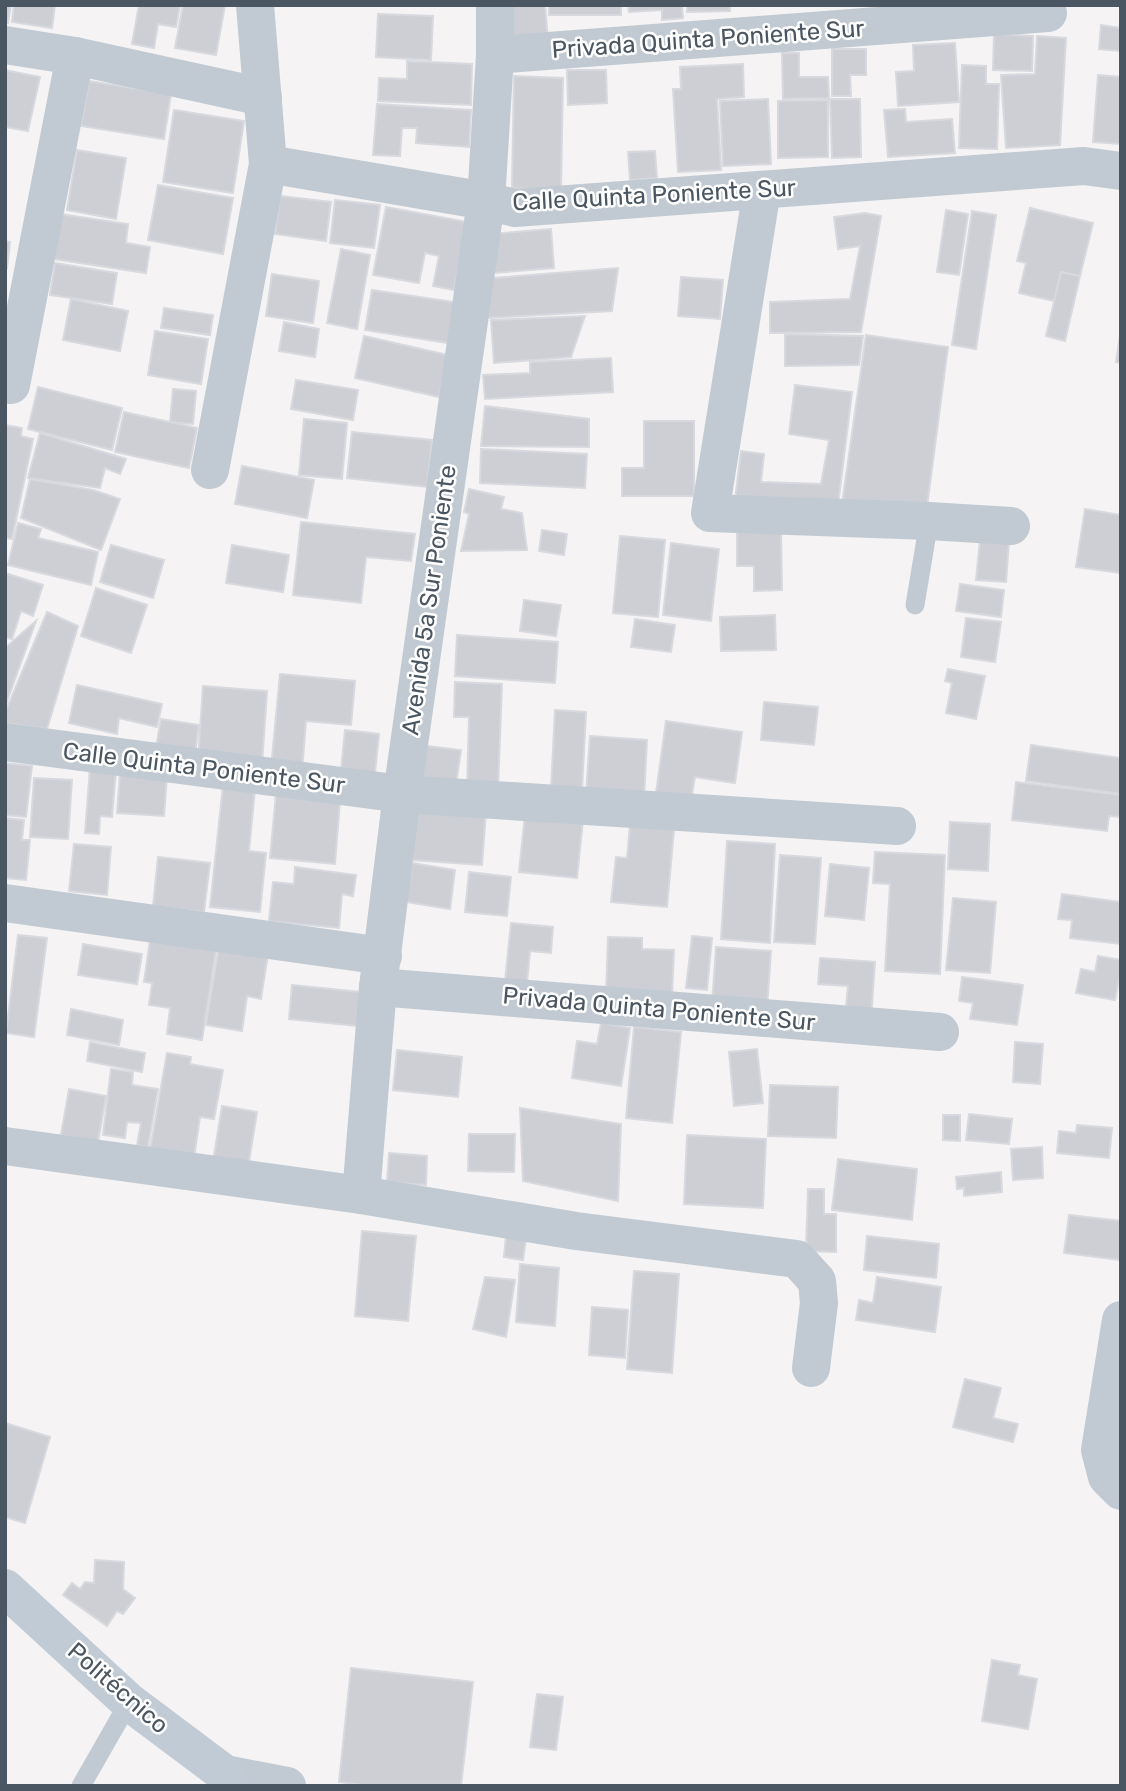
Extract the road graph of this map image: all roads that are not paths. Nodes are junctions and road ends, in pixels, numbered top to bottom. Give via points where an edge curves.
1 (255, 5) edge
2 (495, 5) edge
3 (1048, 13) dead end
4 (5, 46) edge
5 (495, 55) junction
6 (75, 56) junction
7 (263, 97) junction
8 (268, 164) junction
9 (1121, 171) edge
10 (762, 190) junction
11 (486, 201) junction
12 (11, 385) dead end
13 (210, 470) dead end
14 (929, 520) junction
15 (1011, 526) dead end
16 (915, 605) dead end
17 (5, 742) edge
18 (402, 794) junction
19 (897, 826) dead end
20 (5, 903) edge
21 (380, 971) junction
22 (940, 1031) dead end
23 (5, 1146) edge
24 (361, 1195) junction
25 (1121, 1320) edge
26 (811, 1368) dead end
27 (1114, 1484) edge
28 (5, 1588) edge
29 (128, 1702) junction
30 (228, 1780) edge
31 (81, 1786) edge
32 (287, 1786) edge

1 - 7 street
2 - 5 street, Avenida 5a Sur Poniente
3 - 5 street, Privada Quinta Poniente Sur
4 - 6 street
5 - 11 street, Avenida 5a Sur Poniente
6 - 7 street
6 - 12 street
7 - 8 street
8 - 11 street, Calle Quinta Poniente Sur
8 - 13 street
9 - 10 street, Calle Quinta Poniente Sur via 1084,166
10 - 11 street, Calle Quinta Poniente Sur via 515,208
10 - 14 street via 710,513
11 - 18 street, Avenida 5a Sur Poniente
14 - 15 street
14 - 16 lane
17 - 18 street, Calle Quinta Poniente Sur
18 - 19 street
18 - 21 street, Avenida 5a Sur Poniente
20 - 21 street
21 - 22 street, Privada Quinta Poniente Sur
21 - 24 street, Avenida 5a Sur Poniente
23 - 24 street
24 - 26 street via 576,1231 797,1259 817,1282
25 - 27 street via 1100,1450
28 - 29 street, Politécnico
29 - 30 street, Politécnico
29 - 31 lane
30 - 32 street

